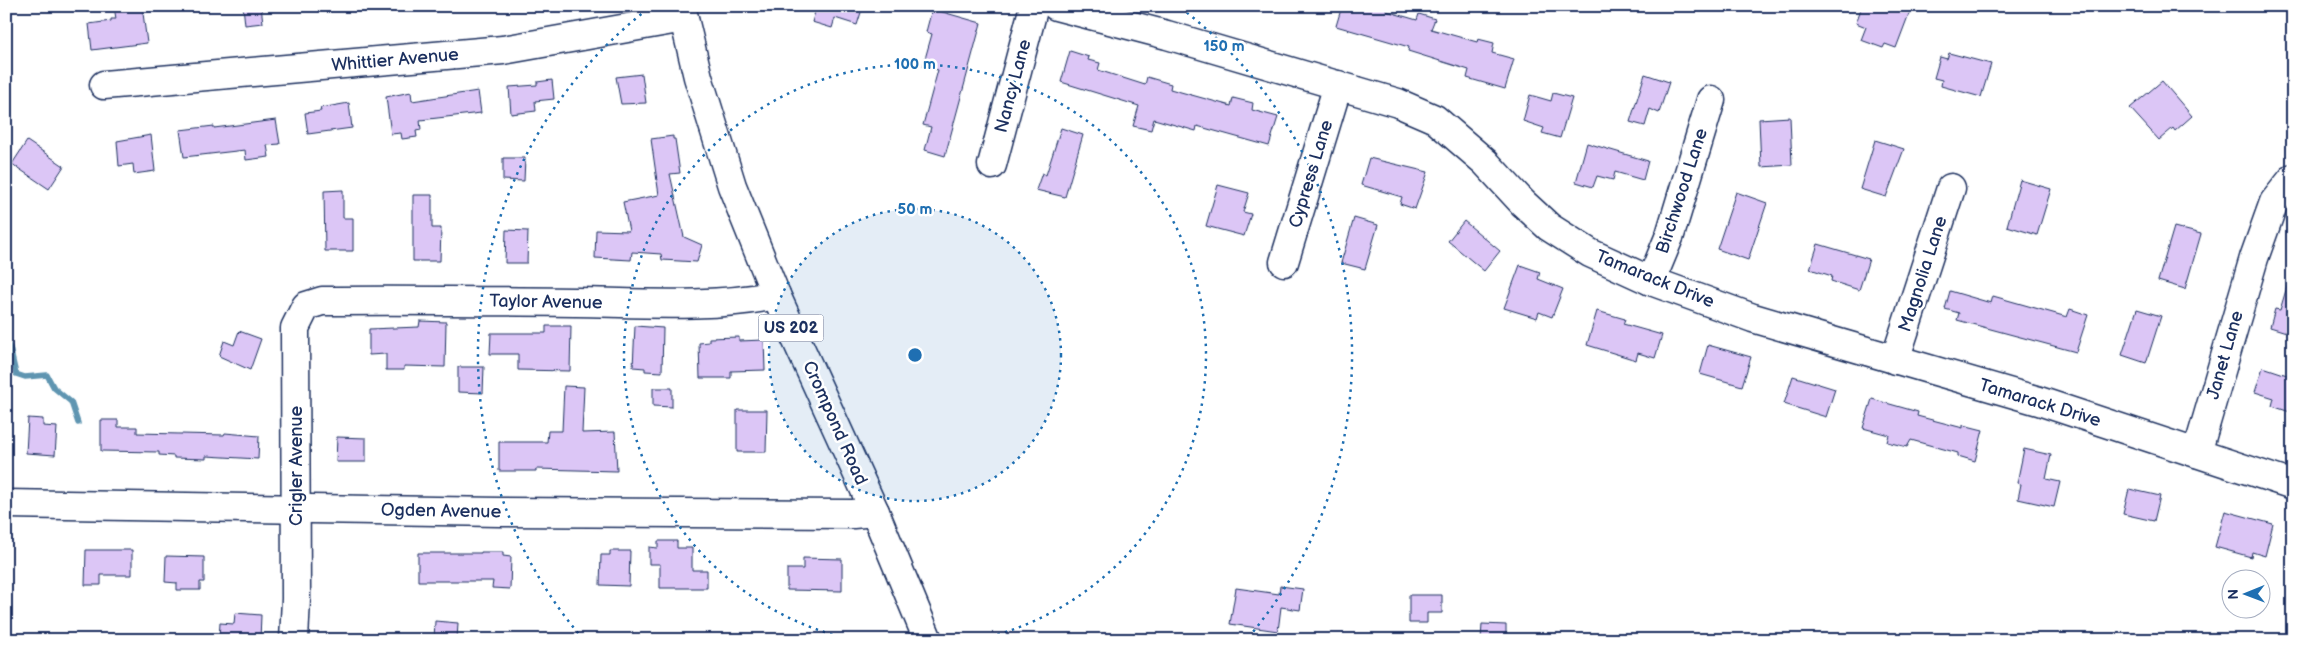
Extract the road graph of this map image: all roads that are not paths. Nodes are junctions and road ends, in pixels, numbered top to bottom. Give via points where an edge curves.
1 (1034, 6) edge
2 (1056, 6) edge
3 (682, 12) edge
4 (104, 85) dead end
5 (1338, 85) junction
6 (1711, 100) dead end
7 (992, 165) dead end
8 (2293, 178) edge
9 (1951, 188) dead end
10 (1284, 262) dead end
11 (1651, 281) junction
12 (776, 295) junction
13 (316, 302) joint
14 (1895, 360) junction
15 (2197, 452) junction
16 (2293, 484) edge
17 (6, 504) edge
18 (296, 507) junction
19 (875, 512) junction
20 (294, 640) edge
21 (928, 640) edge

1 - 7 street, Nancy Lane
2 - 5 street, Tamarack Drive
3 - 4 street, Whittier Avenue via 503,50
3 - 12 street, Crompond Road / US 202 via 698,77 732,186
5 - 10 street, Cypress Lane
5 - 11 street, Tamarack Drive via 1398,103 1435,119 1485,162 1549,227 1590,253
6 - 11 street, Birchwood Lane via 1670,235
8 - 15 street, Janet Lane via 2274,202 2254,258
9 - 14 street, Magnolia Lane
11 - 14 street, Tamarack Drive via 1753,318
12 - 13 street, Taylor Avenue via 754,300 661,304 430,300
12 - 19 street, Crompond Road / US 202
13 - 18 street, Crigler Avenue via 306,306 295,328
14 - 15 street, Tamarack Drive via 2039,401
15 - 16 street, Tamarack Drive
17 - 18 street, Ogden Avenue
18 - 19 street, Ogden Avenue via 509,512
18 - 20 street, Crigler Avenue
19 - 21 street, Crompond Road / US 202

